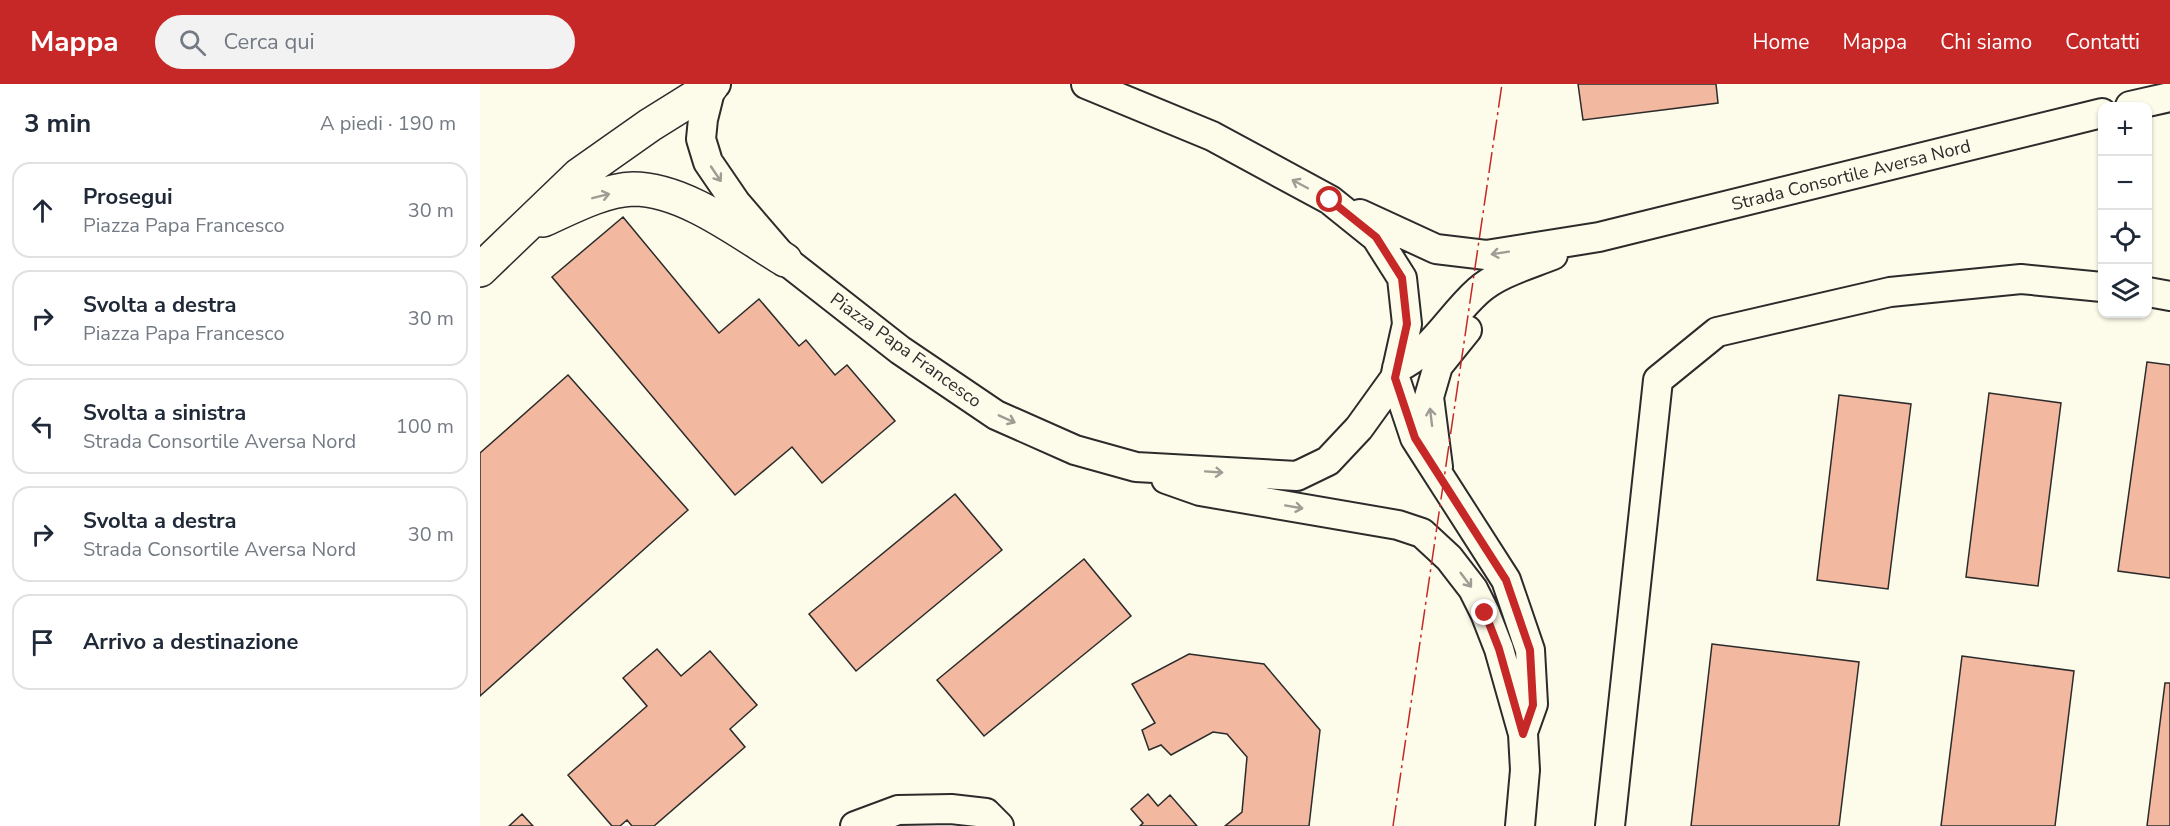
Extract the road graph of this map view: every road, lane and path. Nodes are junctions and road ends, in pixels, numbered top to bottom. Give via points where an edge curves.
1 (671, 84) edge
2 (1086, 84) edge
3 (713, 85) edge
4 (2170, 97) edge
5 (2148, 102) edge
6 (2098, 114) edge
7 (579, 175) junction
8 (1330, 200) junction
9 (527, 226) junction
10 (1599, 237) junction
11 (785, 260) junction
12 (480, 270) edge
13 (1513, 272) junction
14 (2098, 287) edge
15 (2152, 293) edge
16 (2170, 296) edge
17 (1396, 373) junction
18 (1136, 467) junction
19 (1439, 475) junction
20 (1523, 734) junction
21 (855, 826) edge
22 (999, 826) edge
23 (1520, 826) edge
24 (1610, 826) edge

1 - 7 highway via 620,129
8 -> 2 street, Piazza Papa Francesco via 1212,136
3 - 7 highway
3 -> 11 street, Piazza Papa Francesco via 701,139 708,162 736,203
4 - 5 street
6 - 10 street, Strada Consortile Aversa Nord
7 - 9 highway
10 -> 8 street, Strada Consortile Aversa Nord via 1486,255 1436,249
8 - 17 street, Piazza Papa Francesco via 1376,237 1402,278 1407,324
9 -> 11 highway via 592,198 632,189 659,192 690,202
9 - 12 highway
10 - 13 street, Strada Consortile Aversa Nord
11 -> 18 street, Piazza Papa Francesco via 900,350 996,415 1075,450
13 - 17 street, Strada Consortile Aversa Nord via 1499,276 1478,291 1426,349
19 -> 13 street via 1429,397 1438,366 1497,297
14 - 24 street via 2021,279 1890,292 1717,332 1658,380
15 - 16 street
18 -> 17 street, Piazza Papa Francesco via 1298,476 1328,461 1359,428
17 - 19 street via 1415,438
18 -> 20 street via 1200,491 1398,525 1422,533 1449,558 1473,589 1499,649
19 - 20 street via 1506,580 1530,650 1533,705
20 - 23 street via 1525,770
21 - 22 street via 898,810 951,809 986,813

